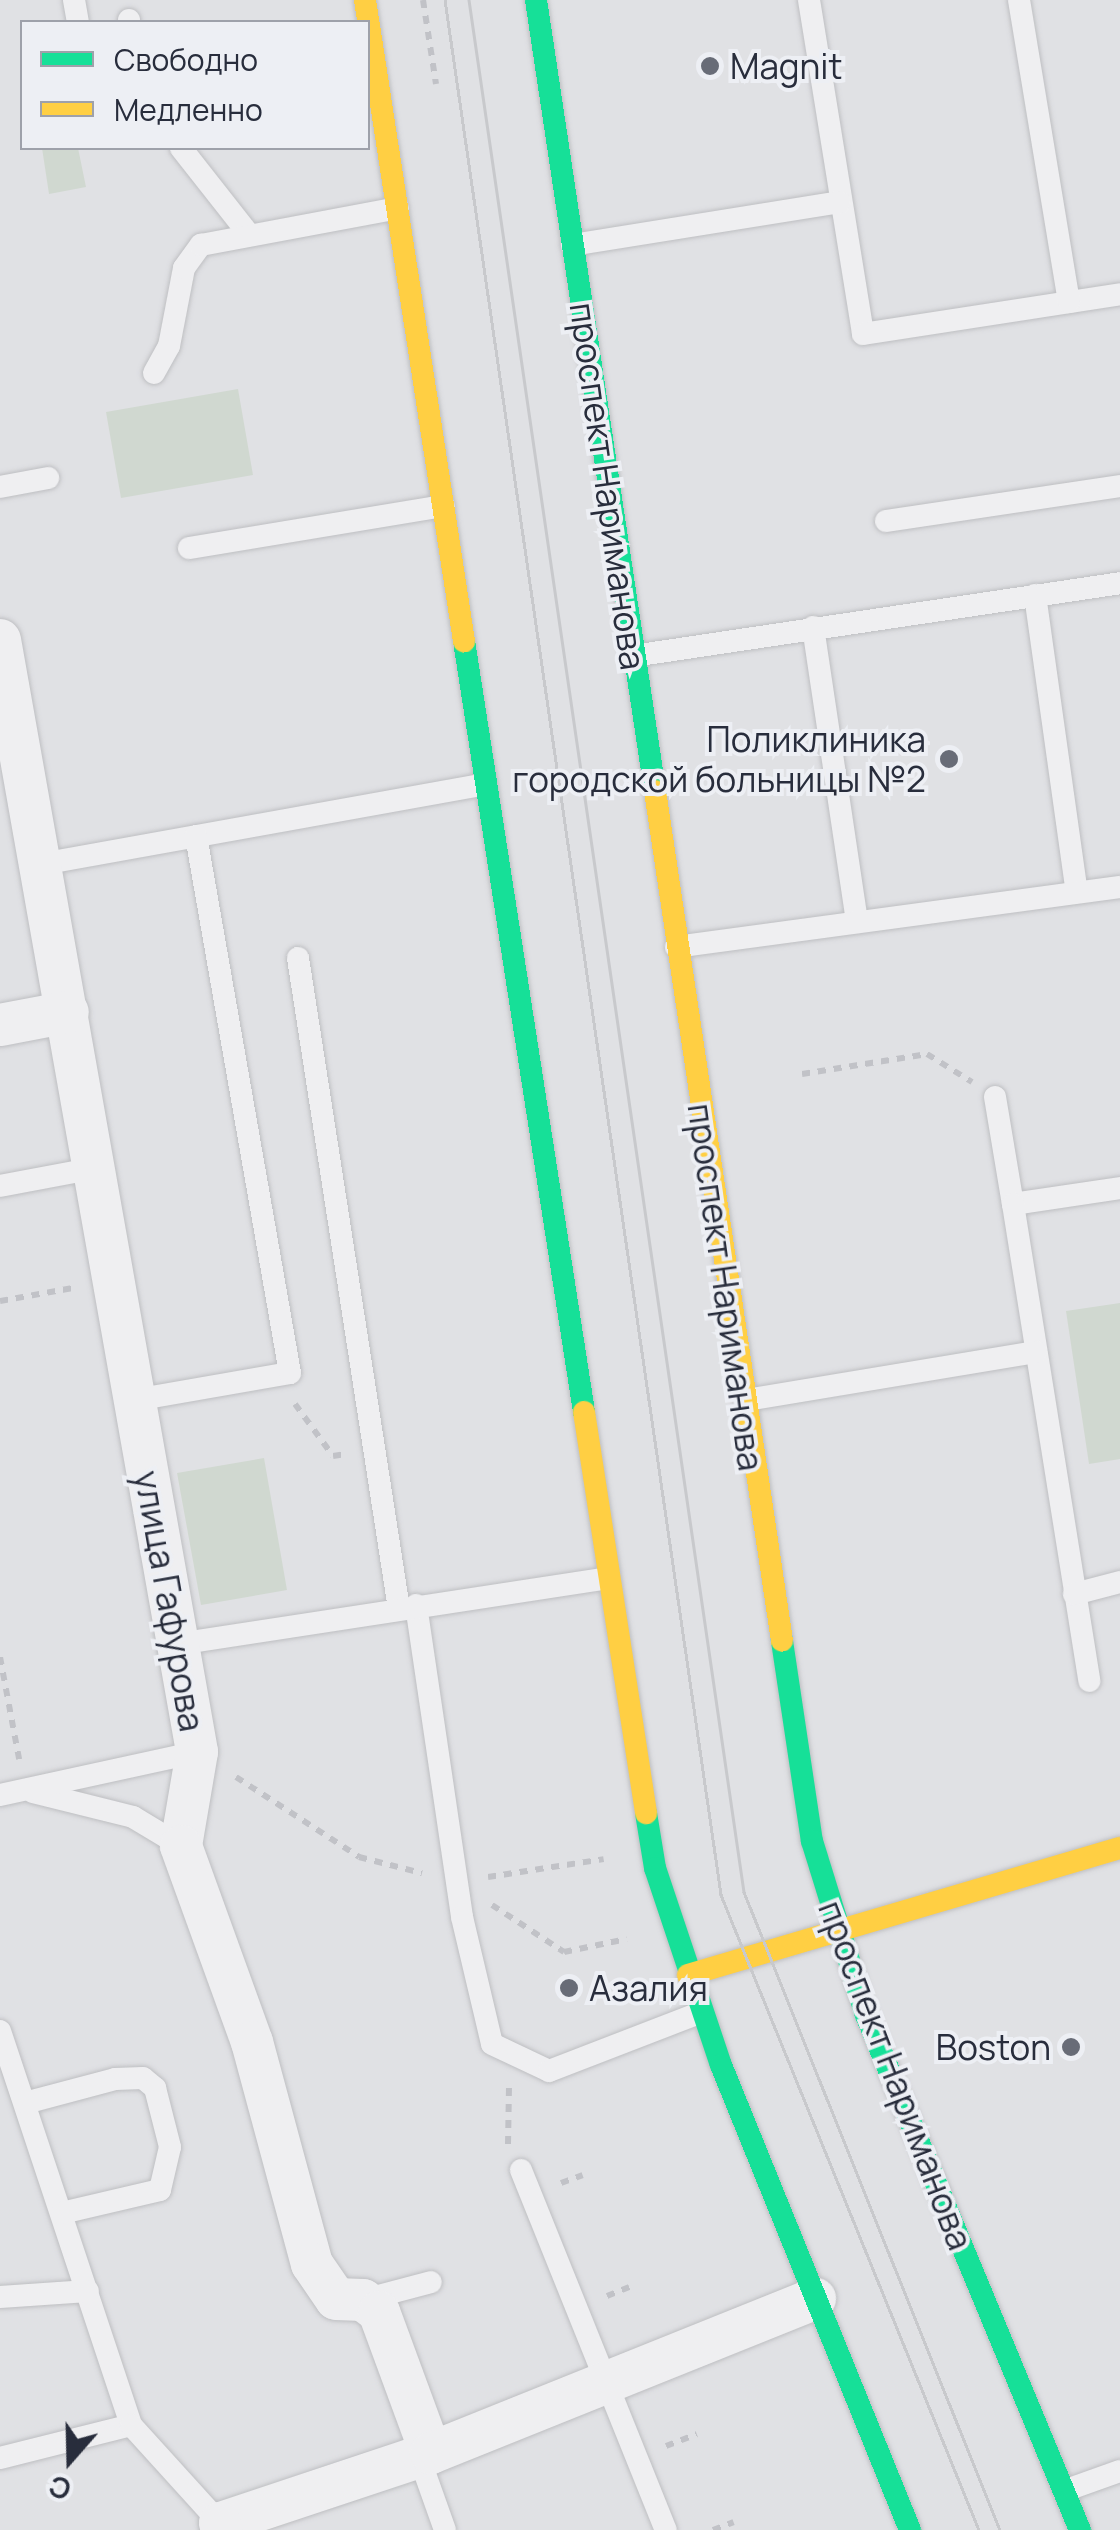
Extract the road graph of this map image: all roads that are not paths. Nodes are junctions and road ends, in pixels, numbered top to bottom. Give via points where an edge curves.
1 (536, 0) edge
2 (809, 0) edge
3 (1020, 0) edge
4 (370, 32) edge
5 (183, 150) edge
6 (840, 202) junction
7 (398, 208) junction
8 (248, 233) junction
9 (572, 245) junction
10 (1120, 294) edge
11 (1069, 302) junction
12 (154, 373) dead end
13 (48, 478) dead end
14 (1120, 486) edge
15 (0, 487) edge
16 (444, 506) junction
17 (886, 520) dead end
18 (189, 548) dead end
19 (1120, 583) edge
20 (1035, 596) junction
21 (814, 627) junction
22 (0, 640) edge
23 (633, 656) junction
24 (487, 784) junction
25 (196, 836) junction
26 (42, 864) junction
27 (1120, 886) edge
28 (1078, 892) junction
29 (856, 922) junction
30 (676, 947) junction
31 (298, 958) dead end
32 (68, 1012) junction
33 (0, 1025) edge
34 (995, 1097) road end
35 (95, 1168) junction
36 (0, 1186) edge
37 (1120, 1188) edge
38 (1013, 1204) junction
39 (1036, 1352) junction
40 (135, 1400) junction
41 (743, 1400) junction
42 (607, 1578) junction
43 (1120, 1582) edge
44 (1074, 1594) junction
45 (407, 1607) junction
46 (178, 1644) junction
47 (1089, 1681) dead end
48 (197, 1752) junction
49 (24, 1790) junction
50 (0, 1796) edge
51 (181, 1846) junction
52 (1115, 1849) edge
53 (1120, 1879) edge
54 (834, 1928) junction
55 (688, 1975) junction
56 (702, 2012) junction
57 (0, 2030) edge
58 (25, 2103) junction
59 (521, 2170) road end
60 (62, 2213) junction
61 (431, 2282) dead end
62 (88, 2291) junction
63 (0, 2297) edge
64 (815, 2299) junction
65 (363, 2300) junction
66 (607, 2384) junction
67 (131, 2425) junction
68 (425, 2455) junction
69 (0, 2458) edge
70 (1120, 2471) edge
71 (1064, 2491) junction
72 (211, 2528) edge
73 (445, 2530) edge
74 (666, 2530) edge
75 (910, 2530) edge
76 (1080, 2530) edge

1 - 9 main road, проспект Нариманова
2 - 6 lane
3 - 11 lane
4 - 7 main road
5 - 8 lane
6 - 9 lane
6 - 11 lane via 864,334
7 - 8 lane
7 - 16 main road
8 - 12 lane via 201,246 184,268 169,346
9 - 23 main road, проспект Нариманова
10 - 11 lane
13 - 15 lane
14 - 17 lane
16 - 18 lane
16 - 24 main road
19 - 20 lane
20 - 21 lane
20 - 28 lane
21 - 23 lane
21 - 29 lane
22 - 26 street, улица Гафурова
23 - 30 main road, проспект Нариманова
24 - 25 lane
24 - 42 main road
25 - 26 lane
25 - 40 lane via 290,1373
26 - 32 street, улица Гафурова
27 - 28 lane
28 - 29 lane
29 - 30 lane
30 - 41 main road, проспект Нариманова
31 - 45 lane via 375,1449
32 - 33 street
32 - 35 street, улица Гафурова
34 - 38 lane
35 - 36 lane
35 - 40 street, улица Гафурова
37 - 38 lane
38 - 39 lane
39 - 41 lane
39 - 44 lane
40 - 46 street, улица Гафурова
41 - 54 main road, проспект Нариманова via 786,1698
42 - 45 lane
42 - 55 main road via 655,1868
43 - 44 lane
44 - 47 lane
45 - 46 lane
45 - 56 lane via 492,2044 549,2071
46 - 48 street, улица Гафурова
48 - 49 lane
48 - 51 street, улица Гафурова
49 - 50 lane
49 - 51 lane via 133,1817
51 - 65 street, улица Гафурова via 252,2042 312,2264 336,2300
52 - 53 lane
52 - 54 main road
54 - 55 main road
54 - 71 main road, проспект Нариманова
55 - 56 main road
56 - 64 main road
57 - 58 lane
58 - 60 lane
58 - 60 lane via 115,2079 143,2078 155,2088 170,2147 160,2190
59 - 66 lane
60 - 62 lane
61 - 65 lane
62 - 63 lane
62 - 67 lane
64 - 66 street
64 - 75 main road
65 - 68 street via 378,2312
66 - 68 street
66 - 74 lane
67 - 69 lane
67 - 72 lane
68 - 72 street
68 - 73 lane
70 - 71 lane
71 - 76 main road, проспект Нариманова

